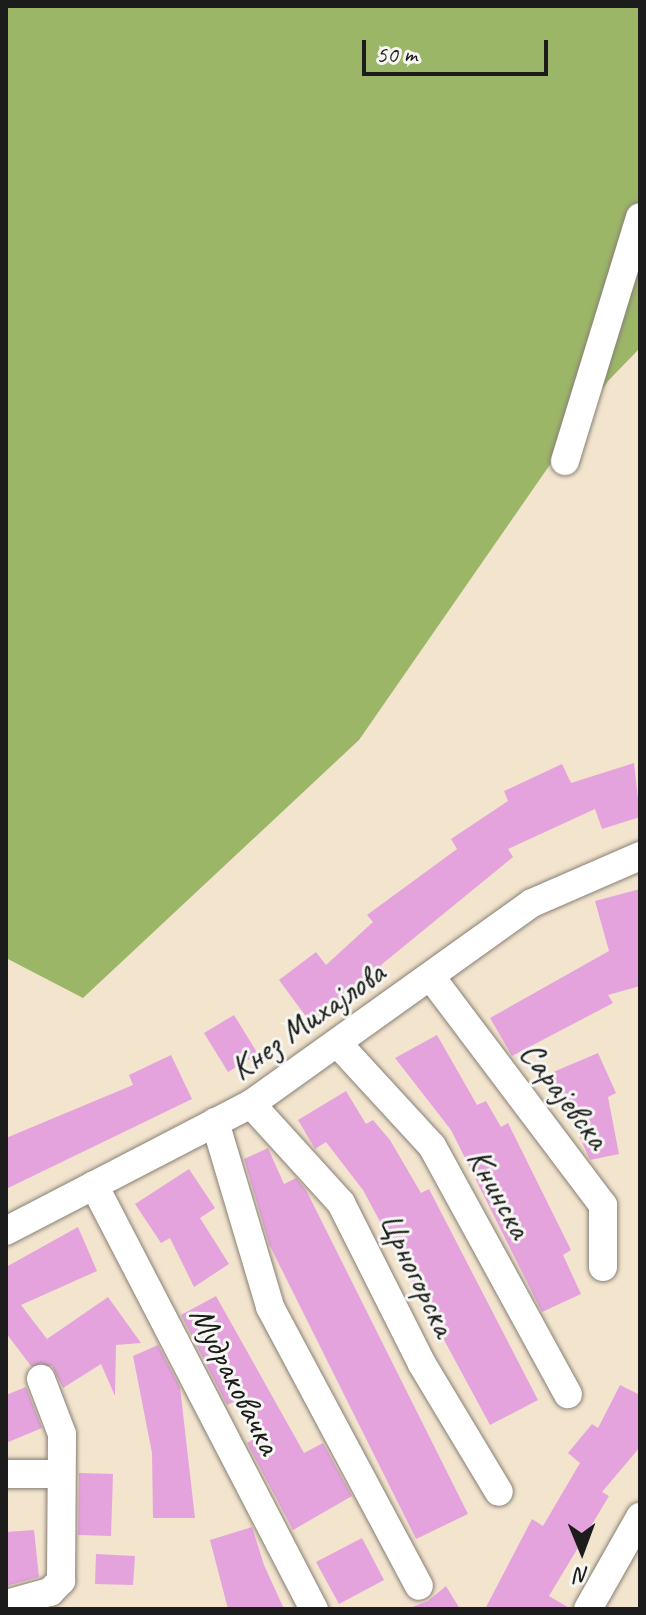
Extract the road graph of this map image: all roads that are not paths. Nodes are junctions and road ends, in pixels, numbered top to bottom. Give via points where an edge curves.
1 (640, 217) edge
2 (565, 461) dead end
3 (640, 856) edge
4 (431, 977) junction
5 (340, 1046) junction
6 (251, 1104) junction
7 (215, 1122) junction
8 (94, 1185) junction
9 (6, 1231) edge
10 (603, 1267) dead end
11 (41, 1379) dead end
12 (568, 1394) dead end
13 (6, 1474) edge
14 (60, 1474) junction
15 (499, 1492) dead end
16 (640, 1517) edge
17 (419, 1586) dead end
18 (6, 1604) edge
19 (314, 1609) edge
20 (588, 1609) edge

1 - 2 street
3 - 4 street, Кнез Михајлова via 532,903
4 - 5 street, Кнез Михајлова
4 - 10 street, Сарајевска via 603,1205
5 - 6 street, Кнез Михајлова
5 - 12 street, Книнска via 432,1146
6 - 7 street, Кнез Михајлова
6 - 15 street, Црногорска via 341,1203 422,1364
7 - 8 street, Кнез Михајлова
7 - 17 street via 270,1307
8 - 9 street, Кнез Михајлова
8 - 19 street, Мудраковачка
11 - 14 street via 62,1434
13 - 14 street
14 - 18 street via 61,1581 50,1592
16 - 20 street

